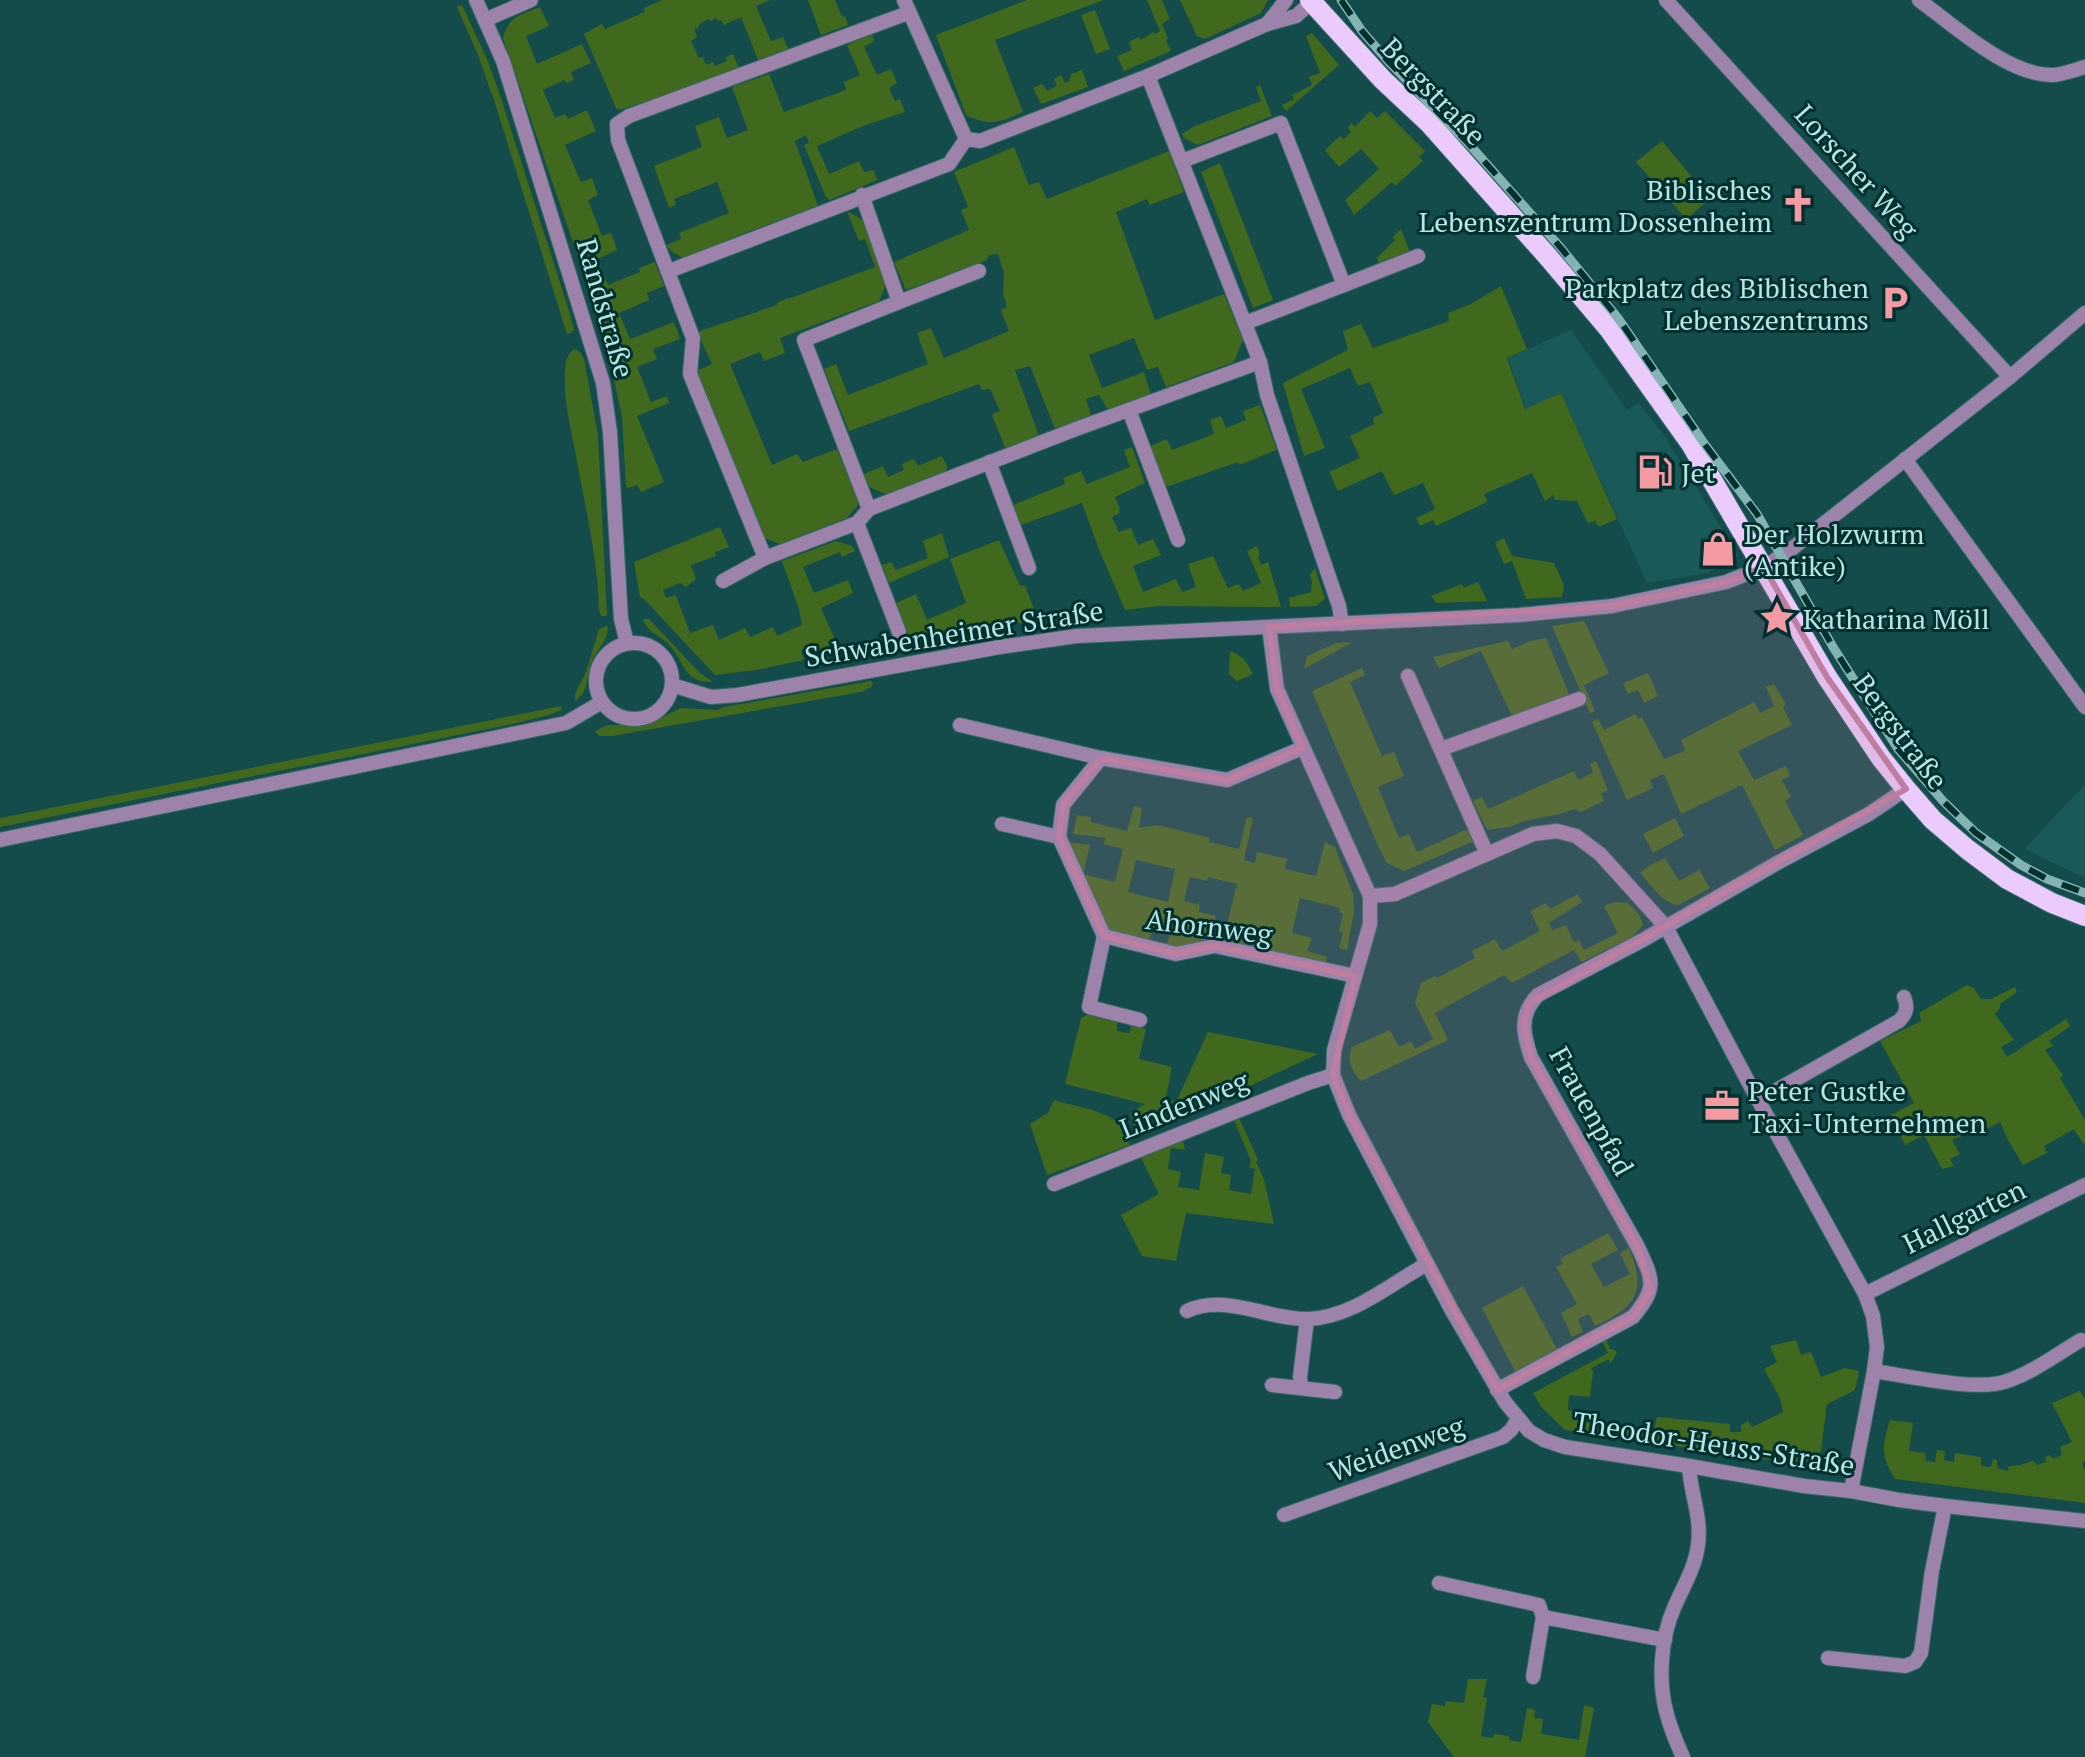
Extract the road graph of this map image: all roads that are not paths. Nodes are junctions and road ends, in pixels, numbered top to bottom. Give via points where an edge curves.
1 (476, 0) edge
2 (531, 0) edge
3 (1286, 0) edge
4 (1666, 0) edge
5 (1919, 0) edge
6 (1311, 1) edge
7 (906, 6) edge
8 (485, 20) junction
9 (1267, 24) junction
10 (2085, 67) edge
11 (1148, 76) junction
12 (966, 139) junction
13 (1182, 161) junction
14 (862, 195) junction
15 (1418, 256) dead end
16 (669, 271) junction
17 (979, 271) dead end
18 (1344, 285) junction
19 (899, 302) junction
20 (2082, 320) edge
21 (1245, 323) junction
22 (1260, 362) junction
23 (2010, 377) junction
24 (1129, 410) junction
25 (1905, 459) junction
26 (989, 462) junction
27 (869, 509) junction
28 (857, 523) junction
29 (1178, 540) dead end
30 (765, 558) junction
31 (1764, 567) junction
32 (1029, 568) dead end
33 (723, 581) dead end
34 (1342, 624) junction
35 (1269, 627) junction
36 (899, 632) dead end
37 (627, 643) junction
38 (1408, 676) dead end
39 (672, 685) junction
40 (1579, 699) dead end
41 (602, 702) junction
42 (2085, 707) edge
43 (960, 725) dead end
44 (1302, 748) junction
45 (1441, 749) junction
46 (1101, 758) junction
47 (1906, 789) junction
48 (1002, 824) dead end
49 (1059, 837) junction
50 (0, 840) edge
51 (1487, 854) junction
52 (1370, 896) junction
53 (2085, 916) edge
54 (1666, 927) junction
55 (1104, 936) junction
56 (1355, 976) junction
57 (1904, 997) dead end
58 (1140, 1020) dead end
59 (1333, 1075) junction
60 (1759, 1100) junction
61 (1054, 1184) dead end
62 (2085, 1185) edge
63 (1427, 1264) junction
64 (1865, 1294) junction
65 (1187, 1311) dead end
66 (1307, 1319) junction
67 (2081, 1340) dead end
68 (1874, 1371) junction
69 (1272, 1385) dead end
70 (1301, 1388) junction
71 (1497, 1390) junction
72 (1335, 1392) dead end
73 (1518, 1419) junction
74 (1689, 1466) junction
75 (1851, 1491) junction
76 (1945, 1506) junction
77 (1284, 1515) dead end
78 (2085, 1521) edge
79 (1439, 1583) dead end
80 (1543, 1617) junction
81 (1665, 1640) junction
82 (1828, 1658) dead end
83 (1533, 1677) dead end
84 (1683, 1757) edge

1 - 8 street, Randstraße
2 - 8 street
3 - 9 street
4 - 23 street, Lorscher Weg
5 - 10 street via 1999,59 2054,75
6 - 9 street via 1296,16
6 - 31 main road, Bergstraße via 1430,124 1609,329 1691,444
7 - 12 street
7 - 16 street via 617,124 618,140
8 - 37 street, Randstraße via 503,61 603,383
9 - 11 street
11 - 12 street via 980,141
11 - 13 street
12 - 14 street via 949,164
13 - 18 street via 1281,123
13 - 21 street
14 - 16 street
14 - 19 street
15 - 18 street
16 - 30 street via 693,338 690,374
17 - 19 street
18 - 21 street
19 - 27 street via 804,340
20 - 23 street, Schwabenheimer Straße
21 - 22 street
22 - 24 street
22 - 34 street
23 - 25 street, Schwabenheimer Straße
24 - 26 street
24 - 29 street
25 - 31 street, Schwabenheimer Straße
25 - 42 street
26 - 27 street
26 - 32 street
27 - 28 street
28 - 30 street
28 - 36 street
30 - 33 street
31 - 34 street, Schwabenheimer Straße via 1726,582 1612,606
31 - 47 main road, Bergstraße via 1827,677
34 - 35 street, Schwabenheimer Straße
35 - 39 street, Schwabenheimer Straße via 1077,636 738,695 711,697
35 - 44 street, Theodor-Heuss-Straße via 1277,689
37 - 39 street via 639,642 660,652 672,673
37 - 41 street via 615,647 598,666 595,678
38 - 45 street
39 - 41 street via 661,709 649,716 623,718
40 - 45 street
41 - 50 street via 566,723
43 - 46 street
44 - 46 street via 1227,780
44 - 52 street, Theodor-Heuss-Straße
45 - 51 street
46 - 49 street via 1063,805
47 - 53 main road, Bergstraße via 1933,820 2007,879
47 - 54 street, Frauenpfad
48 - 49 street
49 - 55 street, Ahornweg
51 - 52 street via 1395,894
51 - 54 street via 1533,834 1557,831 1576,836 1600,854
52 - 56 street, Theodor-Heuss-Straße via 1370,924
54 - 60 street
54 - 71 street, Frauenpfad via 1538,995 1524,1013 1531,1057 1650,1273 1647,1301 1633,1317
55 - 56 street, Ahornweg via 1176,954 1215,946
55 - 58 street, Ahornweg via 1085,1010
56 - 59 street, Theodor-Heuss-Straße via 1334,1050
57 - 60 street via 1905,1015 1890,1027
59 - 61 street, Lindenweg
59 - 63 street, Theodor-Heuss-Straße
60 - 64 street
62 - 64 street, Hallgarten
63 - 66 street via 1361,1303
63 - 71 street, Theodor-Heuss-Straße
64 - 68 street via 1877,1347
65 - 66 street via 1215,1304
66 - 70 street
67 - 68 street via 2005,1382 1983,1386
68 - 75 street
69 - 70 street
70 - 72 street
71 - 73 street, Theodor-Heuss-Straße
73 - 74 street, Theodor-Heuss-Straße via 1544,1440 1565,1447
73 - 77 street, Weidenweg via 1503,1437
74 - 75 street, Theodor-Heuss-Straße
74 - 81 street via 1698,1544
75 - 76 street, Theodor-Heuss-Straße
76 - 78 street, Theodor-Heuss-Straße
76 - 82 street via 1921,1653 1915,1662 1905,1666
79 - 80 street via 1539,1605
80 - 81 street
80 - 83 street
81 - 84 street via 1665,1708

